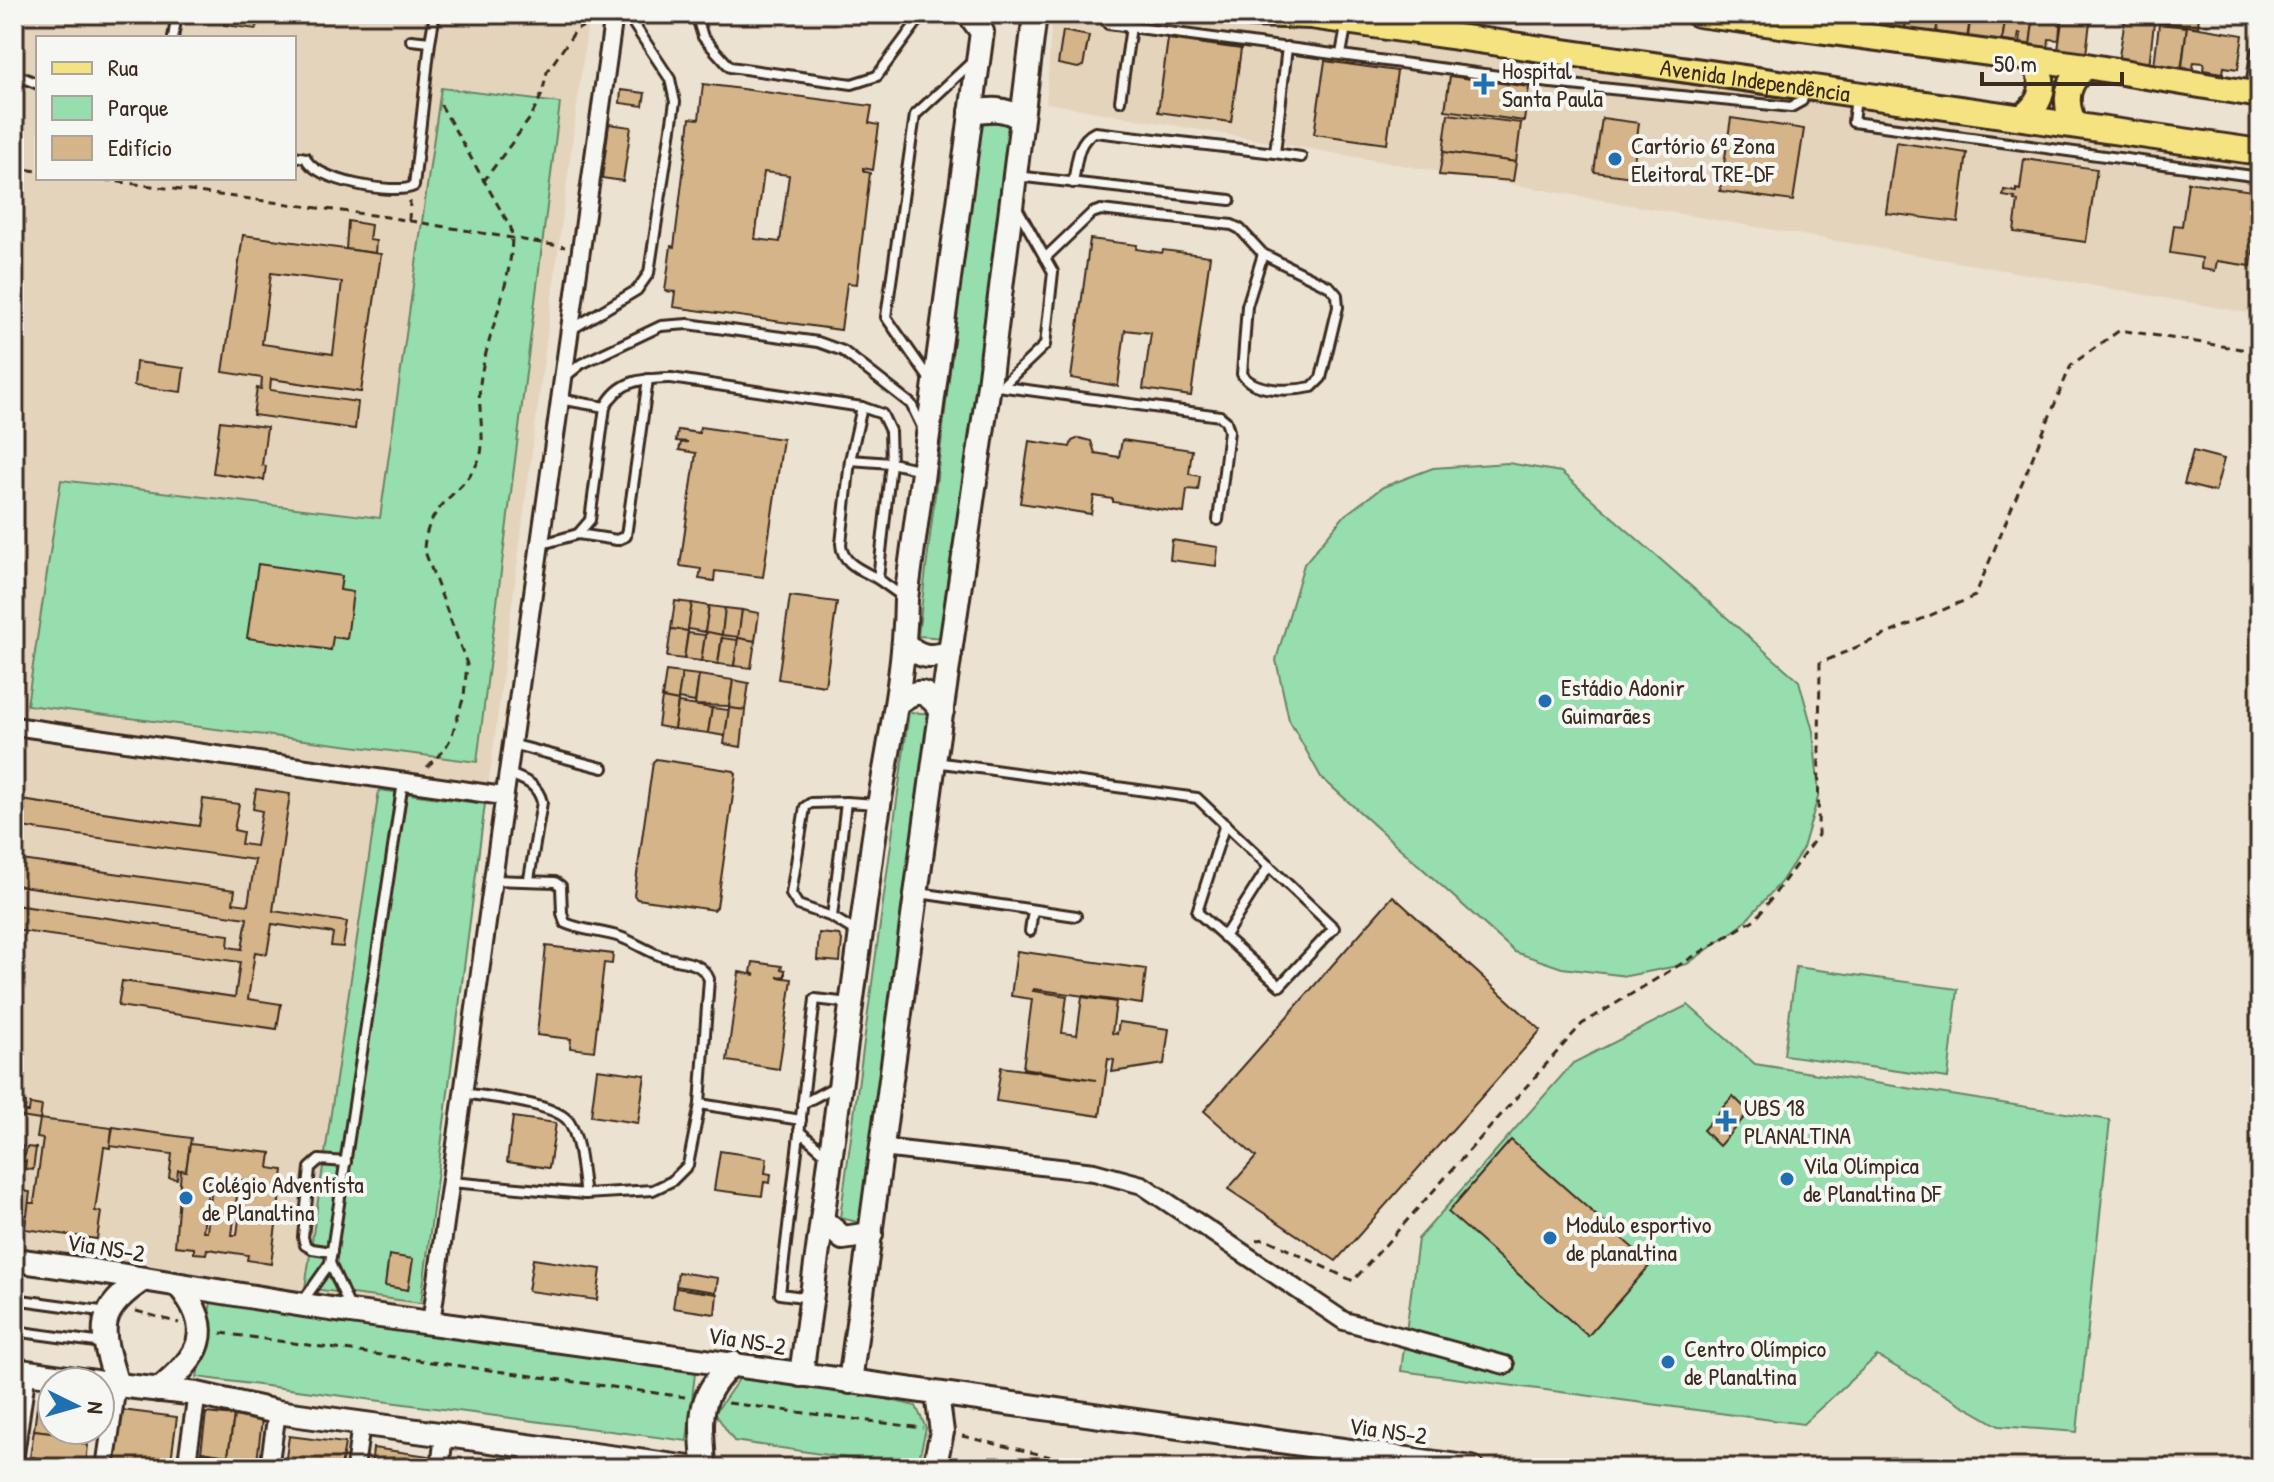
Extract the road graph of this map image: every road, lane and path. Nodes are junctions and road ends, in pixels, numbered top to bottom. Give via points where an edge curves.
1 (177, 14) edge
2 (435, 14) edge
3 (696, 14) edge
4 (923, 14) edge
5 (969, 14) edge
6 (1035, 14) edge
7 (1102, 14) edge
8 (1252, 14) edge
9 (1698, 14) edge
10 (618, 15) edge
11 (1312, 15) edge
12 (1348, 18) edge
13 (1828, 22) edge
14 (1131, 27) junction
15 (173, 36) edge
16 (411, 40) dead end
17 (430, 42) junction
18 (1287, 47) junction
19 (1555, 52) junction
20 (1341, 54) junction
21 (2260, 54) edge
22 (978, 56) junction
23 (2030, 59) junction
24 (2086, 66) junction
25 (14, 74) edge
26 (36, 83) edge
27 (426, 83) junction
28 (1551, 83) junction
29 (1807, 87) junction
30 (1857, 94) junction
31 (2257, 94) edge
32 (1120, 101) dead end
33 (971, 112) junction
34 (2022, 117) junction
35 (1021, 119) junction
36 (2074, 124) junction
37 (2155, 136) junction
38 (2260, 152) edge
39 (1275, 153) junction
40 (296, 156) edge
41 (1301, 157) dead end
42 (2154, 162) junction
43 (14, 168) edge
44 (36, 171) edge
45 (2260, 177) edge
46 (105, 180) edge
47 (483, 182) junction
48 (1073, 183) junction
49 (1012, 187) junction
50 (411, 189) junction
51 (1230, 200) dead end
52 (409, 221) junction
53 (512, 237) junction
54 (581, 250) junction
55 (1263, 254) junction
56 (1045, 258) junction
57 (569, 331) junction
58 (2260, 352) edge
59 (562, 379) junction
60 (648, 379) junction
61 (934, 385) junction
62 (996, 385) junction
63 (559, 399) junction
64 (605, 407) junction
65 (862, 407) junction
66 (927, 438) junction
67 (850, 460) junction
68 (891, 463) junction
69 (923, 470) junction
70 (1218, 520) dead end
71 (578, 534) junction
72 (542, 544) junction
73 (878, 579) junction
74 (906, 599) junction
75 (905, 644) junction
76 (950, 653) junction
77 (897, 703) junction
78 (942, 711) junction
79 (14, 726) edge
80 (511, 744) junction
81 (934, 762) junction
82 (603, 768) dead end
83 (507, 772) junction
84 (403, 782) junction
85 (503, 796) junction
86 (846, 802) junction
87 (878, 804) junction
88 (1225, 824) junction
89 (1269, 866) junction
90 (529, 879) junction
91 (492, 880) junction
92 (916, 892) junction
93 (1033, 910) junction
94 (1076, 916) dead end
95 (832, 917) junction
96 (1030, 931) dead end
97 (860, 934) junction
98 (1224, 937) junction
99 (851, 1003) junction
100 (840, 1084) junction
101 (463, 1093) junction
102 (700, 1104) junction
103 (802, 1104) junction
104 (801, 1120) junction
105 (799, 1131) junction
106 (882, 1148) junction
107 (830, 1158) junction
108 (346, 1162) junction
109 (450, 1182) junction
110 (585, 1194) junction
111 (823, 1221) junction
112 (871, 1234) junction
113 (1228, 1243) junction
114 (332, 1252) junction
115 (14, 1260) edge
116 (330, 1263) junction
117 (144, 1279) junction
118 (179, 1286) junction
119 (812, 1298) junction
120 (14, 1299) edge
121 (300, 1305) junction
122 (110, 1308) junction
123 (352, 1312) junction
124 (431, 1323) junction
125 (201, 1330) junction
126 (14, 1331) edge
127 (103, 1343) junction
128 (733, 1363) junction
129 (1505, 1365) dead end
130 (104, 1366) edge
131 (20, 1371) edge
132 (801, 1375) junction
133 (850, 1382) junction
134 (116, 1385) edge
135 (159, 1390) junction
136 (197, 1394) junction
137 (937, 1394) junction
138 (704, 1400) junction
139 (277, 1412) junction
140 (361, 1424) junction
141 (942, 1432) junction
142 (444, 1435) junction
143 (105, 1446) edge
144 (529, 1458) edge
145 (14, 1461) edge
146 (613, 1463) edge
147 (105, 1468) edge
148 (186, 1468) edge
149 (269, 1468) edge
150 (355, 1468) edge
151 (440, 1468) edge
152 (690, 1468) edge
153 (704, 1468) edge
154 (934, 1468) edge
155 (1098, 1468) edge
156 (1472, 1468) edge

1 - 15 lane
2 - 17 lane
3 - 4 lane via 703,37 730,67 852,84 877,76
5 - 22 street via 982,32
6 - 35 street
7 - 14 lane via 1108,24
8 - 11 main road, Avenida Independência
9 - 13 main road
10 - 47 path via 576,30 547,72 531,117
10 - 54 street
10 - 57 lane via 670,79 675,102 649,273 637,290
11 - 12 main road, Avenida Independência
12 - 19 main road, Avenida Independência
12 - 20 lane
13 - 23 main road
14 - 18 lane
14 - 32 lane
16 - 17 lane
17 - 27 lane
18 - 20 lane
18 - 39 lane
19 - 28 lane
19 - 29 main road, Avenida Independência
20 - 28 lane
21 - 31 street
22 - 33 street
22 - 61 lane via 915,115 886,317
23 - 24 main road
23 - 34 main road via 2038,67 2042,90 2039,101
24 - 31 main road
24 - 36 main road via 2075,75 2066,99
25 - 26 lane
27 - 47 path
27 - 50 lane via 417,181
28 - 29 lane via 1791,107 1802,101
29 - 30 main road, Avenida Independência
30 - 34 main road, Avenida Independência
30 - 42 lane via 1853,122
33 - 35 street via 991,108
33 - 61 street
34 - 36 main road, Avenida Independência
35 - 49 street
36 - 37 main road, Avenida Independência
37 - 38 main road, Avenida Independência
37 - 42 lane
39 - 41 lane
39 - 48 lane via 1095,132 1081,143
40 - 50 lane via 338,180
42 - 45 lane
43 - 44 path
46 - 52 path
47 - 53 path
48 - 49 lane
48 - 51 lane
49 - 56 lane
49 - 62 street
50 - 52 path
52 - 53 path
53 - 54 path
53 - 84 path via 479,387 480,457 428,523 425,537 424,549 467,664 464,696 444,750
54 - 57 street
55 - 55 lane via 1337,295 1321,378 1312,387 1255,386 1242,374 1247,306
55 - 56 lane via 1232,225 1101,210
56 - 62 lane via 1053,272 1045,345
57 - 59 street
58 - 113 path via 2120,330 2071,365 1975,596 1820,663 1818,835 1757,918 1582,1024 1353,1281 1266,1239
59 - 63 street
59 - 66 lane via 581,364 661,326 688,324 818,342 843,351 911,404
60 - 64 lane via 613,393
60 - 65 lane
60 - 71 lane via 626,536 617,540
61 - 66 street
62 - 70 lane via 1220,416 1229,431
62 - 76 street
63 - 64 lane
63 - 72 street
64 - 71 lane via 590,520
65 - 67 lane
65 - 68 lane via 882,414 890,431
66 - 69 street
67 - 68 lane
67 - 73 lane via 842,555
68 - 69 lane
68 - 73 lane
69 - 74 street
71 - 72 lane
72 - 80 street
73 - 74 lane
74 - 75 street
75 - 76 street via 926,658
75 - 77 street
76 - 78 street
77 - 78 street via 919,692 930,695
77 - 87 street
78 - 81 street
79 - 84 street
80 - 82 lane
80 - 83 street
81 - 88 lane via 1197,798
81 - 92 street
83 - 85 street
83 - 90 lane via 533,784 542,802
84 - 85 street
84 - 108 lane
85 - 91 street
86 - 87 lane
86 - 95 lane
86 - 95 lane via 805,807 791,894 798,905
87 - 97 street
88 - 89 lane
88 - 98 lane via 1197,912
89 - 98 lane
89 - 98 lane via 1334,928 1280,986
90 - 91 lane
90 - 102 lane via 561,886 565,923 620,937 705,970 709,979
91 - 101 street
92 - 93 lane
92 - 106 street
93 - 94 lane
93 - 96 lane
95 - 97 lane
97 - 99 street
99 - 100 street
99 - 103 lane via 815,999
100 - 103 lane
100 - 107 street
101 - 109 street
101 - 110 lane via 554,1110 568,1120
102 - 104 lane
102 - 110 lane via 688,1165 672,1181 653,1190
103 - 104 lane
104 - 105 lane
105 - 107 lane
105 - 119 lane via 780,1294
106 - 112 street
106 - 113 street via 1106,1175 1142,1185
107 - 111 street
108 - 114 lane
108 - 114 lane via 319,1160 310,1168 305,1245
109 - 110 lane
109 - 124 street
111 - 112 street via 843,1238
111 - 119 street
112 - 133 street
113 - 129 street via 1344,1321
114 - 116 lane
115 - 117 street, Via NS-2
116 - 121 lane
116 - 123 lane
117 - 118 street, Via NS-2
117 - 122 street
118 - 121 street, Via NS-2
118 - 125 street via 197,1312
119 - 132 street
120 - 122 lane
121 - 123 street, Via NS-2
122 - 125 path
122 - 127 street
123 - 124 street, Via NS-2
124 - 128 street, Via NS-2
125 - 135 street via 198,1351
125 - 138 path
126 - 127 lane
127 - 130 street
128 - 132 street, Via NS-2
128 - 138 street
131 - 145 street
132 - 133 street, Via NS-2
133 - 137 street, Via NS-2
134 - 135 street
135 - 136 street
136 - 139 street
136 - 148 street
137 - 141 street
137 - 156 street, Via NS-2
138 - 141 path
138 - 153 street
139 - 140 street
139 - 149 street
140 - 142 street
140 - 150 street
141 - 154 street
141 - 155 path
142 - 144 street
142 - 151 street
143 - 147 street
144 - 146 street
146 - 152 street

